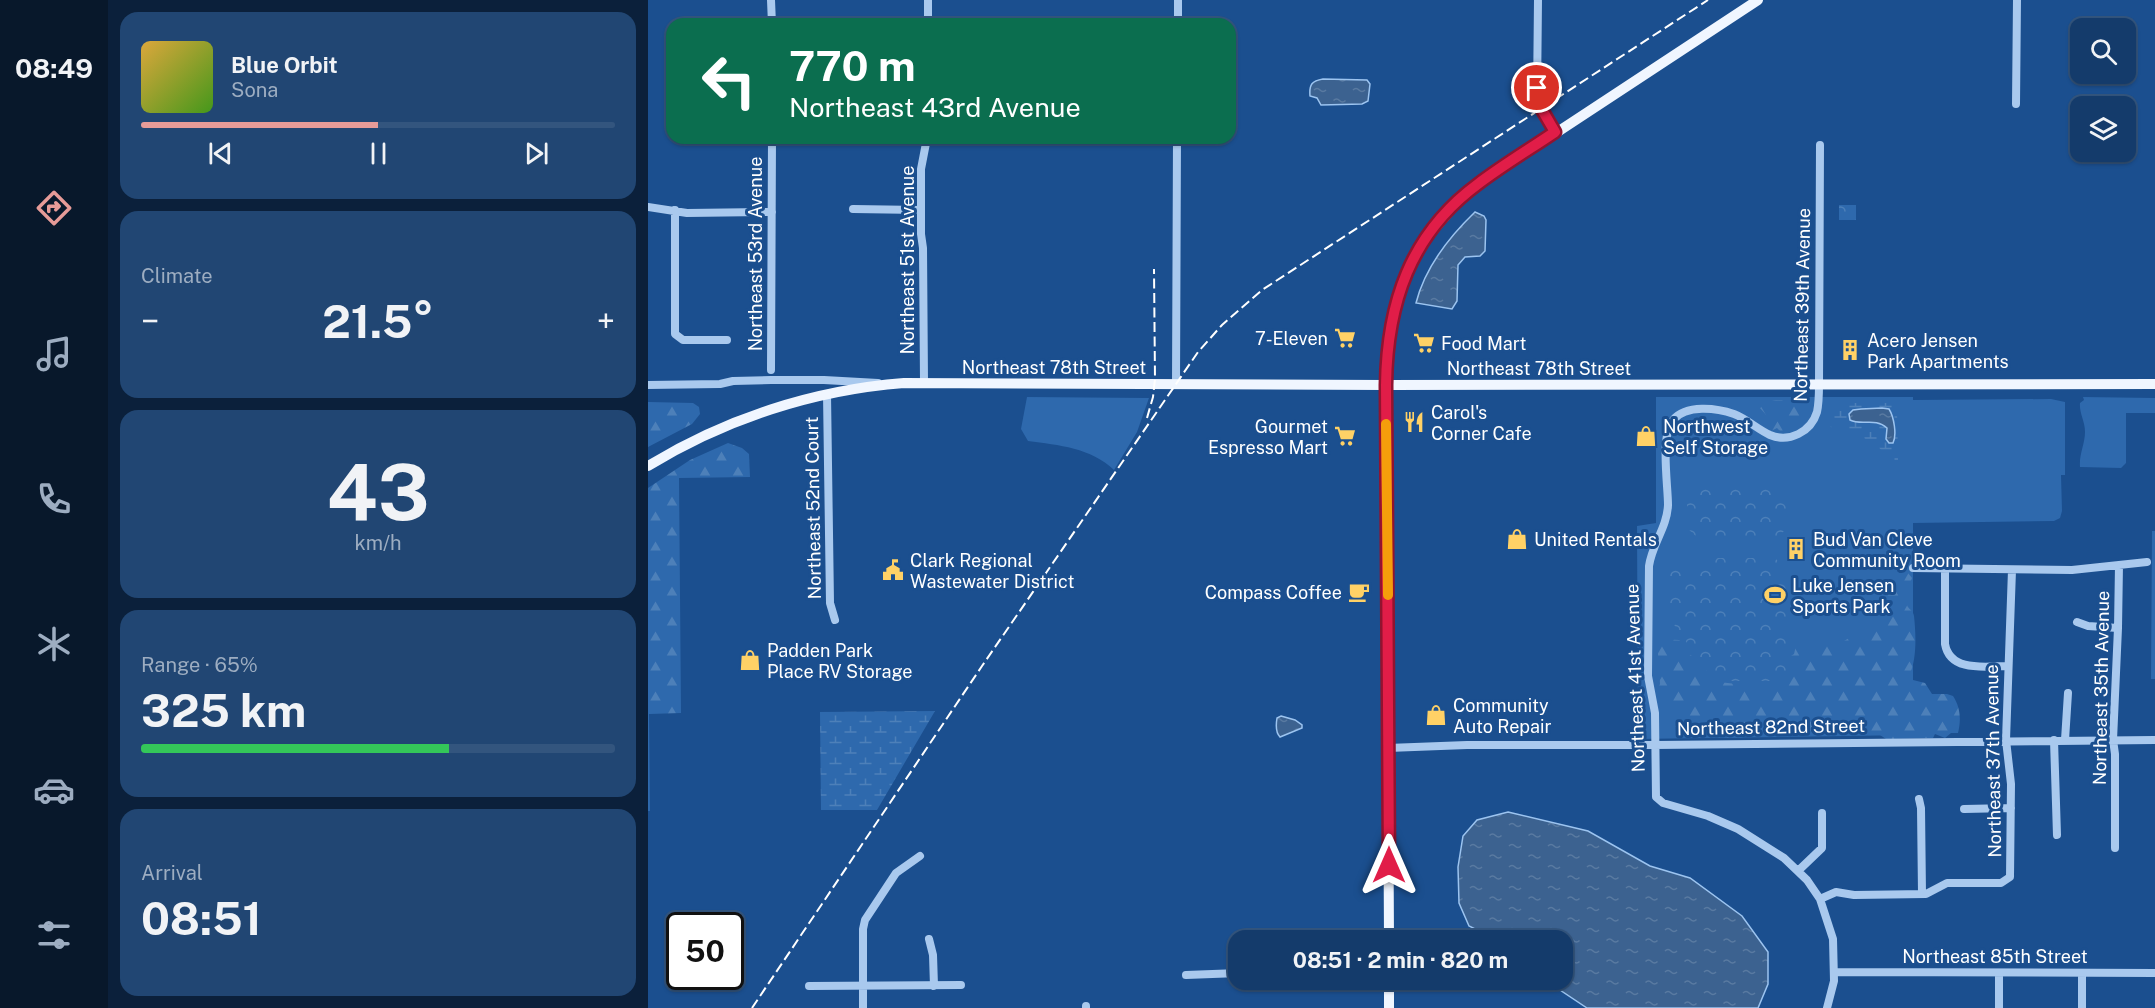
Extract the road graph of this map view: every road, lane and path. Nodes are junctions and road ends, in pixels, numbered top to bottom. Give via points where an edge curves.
1 (771, 0) edge
2 (928, 0) edge
3 (1178, 0) edge
4 (1538, 0) edge
5 (1758, 0) edge
6 (2017, 0) edge
7 (772, 18) edge
8 (928, 18) edge
9 (1178, 18) edge
10 (2016, 104) dead end
11 (1555, 132) junction
12 (772, 144) edge
13 (926, 144) edge
14 (1178, 144) edge
15 (1820, 145) dead end
16 (648, 207) edge
17 (853, 209) dead end
18 (675, 210) junction
19 (921, 210) junction
20 (772, 212) junction
21 (726, 340) dead end
22 (771, 370) dead end
23 (924, 382) junction
24 (885, 384) junction
25 (1176, 384) junction
26 (1819, 384) junction
27 (2155, 384) edge
28 (648, 385) edge
29 (1386, 385) junction
30 (827, 394) junction
31 (1674, 418) joint
32 (648, 466) edge
33 (2147, 562) dead end
34 (2119, 565) junction
35 (1913, 568) dead end
36 (1945, 568) junction
37 (2012, 570) junction
38 (835, 620) dead end
39 (2077, 622) dead end
40 (2118, 628) junction
41 (2008, 666) junction
42 (2067, 693) dead end
43 (2006, 740) junction
44 (2054, 740) junction
45 (2065, 740) junction
46 (2113, 740) junction
47 (2155, 740) edge
48 (1655, 746) junction
49 (1388, 748) junction
50 (1919, 799) dead end
51 (1964, 808) dead end
52 (2011, 808) junction
53 (1822, 813) dead end
54 (2057, 835) dead end
55 (2115, 848) dead end
56 (920, 856) dead end
57 (1798, 870) junction
58 (1922, 894) junction
59 (1820, 899) junction
60 (1389, 930) edge
61 (929, 939) dead end
62 (1834, 972) junction
63 (1228, 973) edge
64 (1999, 973) junction
65 (2082, 973) junction
66 (2155, 973) edge
67 (1186, 975) dead end
68 (863, 986) junction
69 (934, 986) junction
70 (961, 986) dead end
71 (809, 987) dead end
72 (1389, 990) edge
73 (863, 1008) edge
74 (1389, 1008) edge
75 (1827, 1008) edge
76 (1999, 1008) edge
77 (2082, 1008) edge

1 - 7 street
2 - 8 street
3 - 9 street
4 - 11 street via 1538,97
5 - 11 main road
6 - 10 street
11 - 29 main road via 1477,184 1425,238 1397,298 1387,347
12 - 20 street, Northeast 53rd Avenue
13 - 19 street, Northeast 51st Avenue
14 - 25 street
15 - 26 street, Northeast 39th Avenue
16 - 18 street
17 - 19 street
18 - 20 street
18 - 21 street via 678,337
19 - 23 street, Northeast 51st Avenue
20 - 22 street, Northeast 53rd Avenue
23 - 24 main road, Northeast 78th Street
23 - 25 main road, Northeast 78th Street
24 - 28 street via 803,380
24 - 30 main road, Northeast 78th Street
25 - 29 main road, Northeast 78th Street
26 - 27 main road, Northeast 78th Street
26 - 29 main road, Northeast 78th Street
26 - 31 street, Northeast 39th Avenue via 1812,421 1791,437 1772,436 1734,414 1716,410 1689,410
29 - 49 main road
30 - 32 main road, Northeast 78th Street via 733,423
30 - 38 street, Northeast 52nd Court via 830,603
31 - 48 street, Northeast 41st Avenue via 1666,436 1666,517 1648,573 1648,676 1655,713
33 - 34 street
34 - 37 street
34 - 40 street, Northeast 35th Avenue
35 - 36 street
36 - 37 street
36 - 41 street via 1945,644 1950,657 1963,665
37 - 41 street, Northeast 37th Avenue
39 - 40 street via 2088,627
40 - 46 street, Northeast 35th Avenue
41 - 43 street, Northeast 37th Avenue
42 - 45 street
43 - 44 street, Northeast 82nd Street
43 - 48 street, Northeast 82nd Street
43 - 52 street, Northeast 37th Avenue
44 - 45 street, Northeast 82nd Street
44 - 54 street
45 - 46 street, Northeast 82nd Street
46 - 47 street, Northeast 82nd Street
46 - 55 street, Northeast 35th Avenue
48 - 49 street, Northeast 82nd Street
48 - 57 street, Northeast 41st Avenue via 1657,799 1732,826
49 - 60 main road
50 - 58 street
51 - 52 street
52 - 58 street, Northeast 37th Avenue via 2009,879 1947,883
53 - 57 street via 1822,848
56 - 68 street via 896,873 865,920
57 - 59 street
58 - 59 street via 1836,892
59 - 62 street via 1833,939
61 - 69 street
62 - 64 street, Northeast 85th Street
62 - 75 street
63 - 67 street
64 - 65 street, Northeast 85th Street
64 - 76 street
65 - 66 street, Northeast 85th Street
65 - 77 street
68 - 69 street
68 - 71 street
68 - 73 street
69 - 70 street
72 - 74 main road

